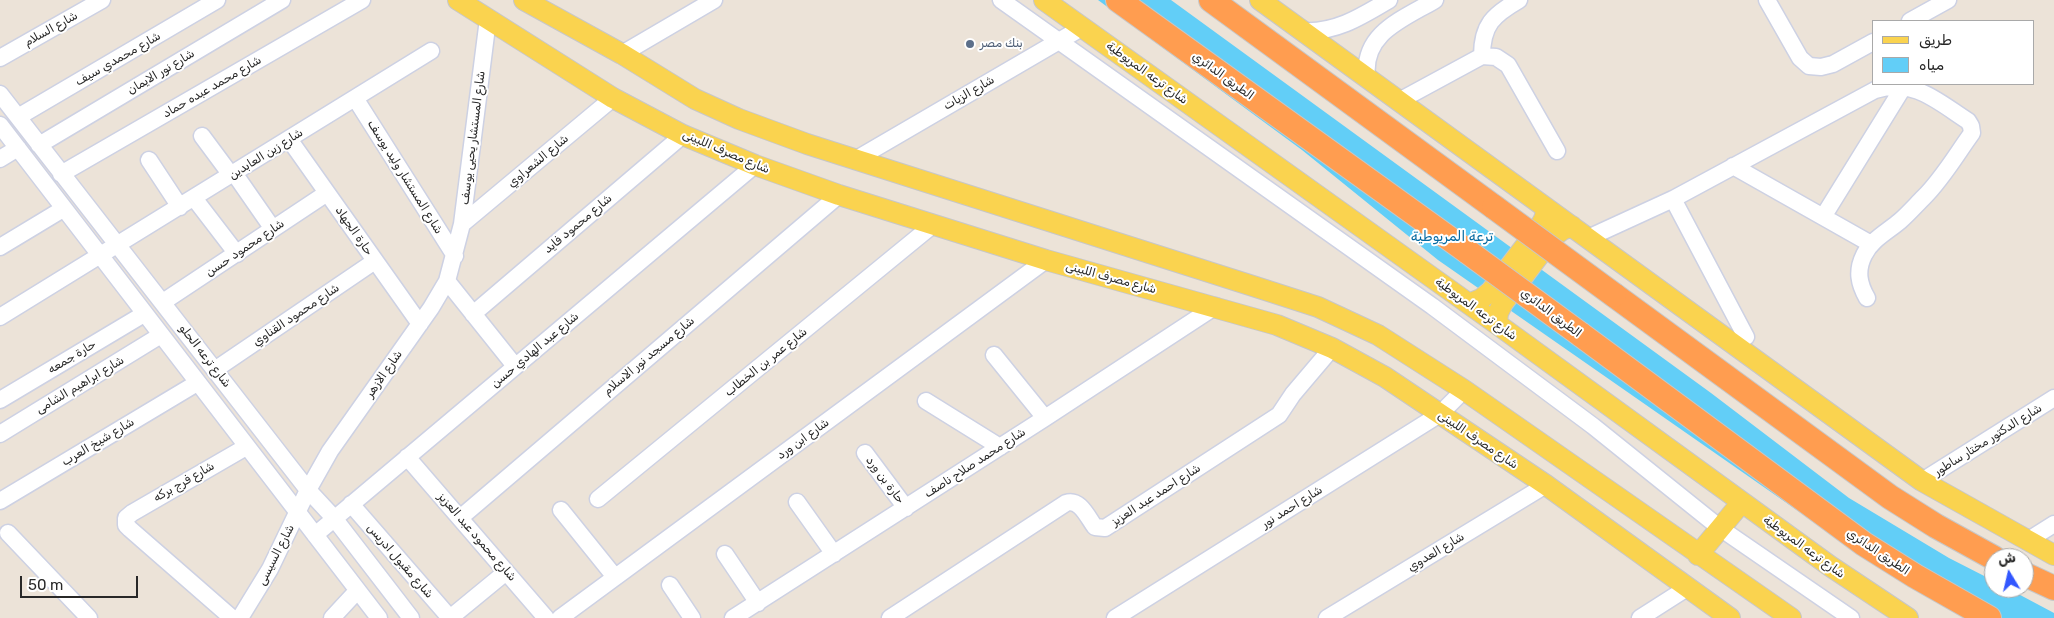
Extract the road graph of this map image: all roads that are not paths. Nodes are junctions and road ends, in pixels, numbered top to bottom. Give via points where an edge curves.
1 (102, 0) edge
2 (217, 0) edge
3 (282, 0) edge
4 (362, 0) edge
5 (458, 0) edge
6 (524, 0) edge
7 (714, 0) edge
8 (1001, 0) edge
9 (1044, 0) edge
10 (1118, 0) edge
11 (1210, 0) edge
12 (1260, 0) edge
13 (1389, 0) edge
14 (1519, 0) edge
15 (1766, 0) edge
16 (1948, 0) edge
17 (1432, 1) edge
18 (488, 19) junction
19 (1912, 20) edge
20 (1083, 27) junction
21 (1303, 31) junction
22 (1060, 40) junction
23 (1872, 43) edge
24 (431, 51) dead end
25 (622, 54) junction
26 (1482, 56) junction
27 (0, 58) edge
28 (1367, 77) junction
29 (1904, 86) junction
30 (0, 94) edge
31 (355, 98) junction
32 (613, 98) junction
33 (1399, 101) junction
34 (18, 117) junction
35 (0, 125) edge
36 (683, 135) junction
37 (202, 136) dead end
38 (289, 139) junction
39 (39, 145) junction
40 (18, 148) junction
41 (1557, 151) dead end
42 (0, 159) edge
43 (149, 160) dead end
44 (855, 160) junction
45 (754, 165) junction
46 (1733, 166) junction
47 (61, 174) junction
48 (232, 174) junction
49 (327, 193) junction
50 (839, 195) junction
51 (194, 198) junction
52 (1673, 199) junction
53 (180, 207) junction
54 (63, 209) junction
55 (1546, 209) junction
56 (1823, 217) junction
57 (462, 224) junction
58 (934, 224) junction
59 (273, 229) junction
60 (1580, 232) junction
61 (1871, 244) junction
62 (118, 246) junction
63 (0, 247) edge
64 (236, 254) junction
65 (455, 256) junction
66 (100, 257) junction
67 (1046, 260) junction
68 (375, 261) junction
69 (447, 281) junction
70 (1868, 298) dead end
71 (163, 302) junction
72 (1469, 304) junction
73 (1216, 306) junction
74 (144, 314) junction
75 (473, 314) junction
76 (0, 317) edge
77 (420, 324) junction
78 (1497, 324) junction
79 (161, 336) junction
80 (1746, 337) dead end
81 (1332, 348) junction
82 (994, 355) dead end
83 (515, 366) junction
84 (216, 369) junction
85 (197, 382) junction
86 (1464, 390) junction
87 (2054, 398) edge
88 (0, 400) edge
89 (926, 401) dead end
90 (1440, 414) junction
91 (1045, 418) junction
92 (0, 434) edge
93 (246, 446) junction
94 (1000, 447) junction
95 (865, 452) dead end
96 (407, 457) junction
97 (1922, 481) junction
98 (1546, 485) junction
99 (308, 490) junction
100 (598, 499) dead end
101 (0, 501) edge
102 (797, 502) dead end
103 (1742, 502) junction
104 (351, 504) junction
105 (906, 508) junction
106 (560, 510) dead end
107 (297, 512) junction
108 (334, 518) junction
109 (460, 518) junction
110 (2054, 524) edge
111 (1720, 528) junction
112 (8, 532) dead end
113 (315, 535) junction
114 (2027, 541) junction
115 (1984, 552) edge
116 (725, 554) dead end
117 (834, 554) junction
118 (1698, 555) junction
119 (2054, 555) edge
120 (506, 572) junction
121 (615, 577) junction
122 (2034, 579) edge
123 (670, 585) dead end
124 (1687, 588) junction
125 (2054, 588) edge
126 (357, 591) junction
127 (758, 603) junction
128 (89, 618) edge
129 (232, 618) edge
130 (240, 618) edge
131 (332, 618) edge
132 (379, 618) edge
133 (411, 618) edge
134 (450, 618) edge
135 (546, 618) edge
136 (560, 618) edge
137 (692, 618) edge
138 (733, 618) edge
139 (890, 618) edge
140 (1115, 618) edge
141 (1327, 618) edge
142 (1640, 618) edge
143 (1730, 618) edge
144 (1791, 618) edge
145 (1851, 618) edge
146 (1908, 618) edge
147 (1989, 618) edge

1 - 27 street, شارع السلام
2 - 34 street, شارع محمدي سيف
3 - 39 street, شارع نور الايمان
4 - 47 street, شارع محمد عبده حماد
5 - 18 main road, شارع مصرف اللبينى
6 - 25 main road
7 - 25 street
8 - 22 street
9 - 20 main road, شارع ترعه المريوطية
10 - 147 highway, الطريق الدائري, bridge via 1468,252 1864,544
11 - 115 highway, bridge via 1846,466 1936,526
12 - 21 main road
13 - 21 street via 1341,26
14 - 26 street via 1496,14 1487,26
15 - 23 street via 1800,58 1809,66 1821,68 1833,64
16 - 19 street
17 - 28 street via 1380,34 1369,50
18 - 32 main road, شارع مصرف اللبينى
18 - 57 street, شارع المستشار يحيى يوسف
20 - 22 street, شارع الزيات
20 - 72 main road, شارع ترعه المريوطية
21 - 28 main road
22 - 44 street, شارع الزيات
22 - 111 street via 1432,306 1593,426
24 - 31 street, شارع زين العابدين
25 - 44 main road via 695,99 739,119
26 - 33 street
26 - 41 street via 1496,57 1508,65
28 - 33 main road
29 - 46 street via 1875,90
29 - 56 street
29 - 61 street via 1926,94 1968,121 1972,133 1925,196 1900,222
30 - 34 street, شارع ترعه الحلو
31 - 38 street, شارع زين العابدين
31 - 65 street, شارع المستشار وليد يوسف
32 - 36 main road, شارع مصرف اللبينى
32 - 57 street, شارع الشعراوي
33 - 55 main road
34 - 39 street, شارع ترعه الحلو
35 - 40 street, شارع ترعه الحلو
36 - 45 main road, شارع مصرف اللبينى
36 - 75 street, شارع محمود فايد
37 - 48 street
38 - 48 street, شارع زين العابدين
38 - 49 street, حارة الجهاد
39 - 47 street, شارع ترعه الحلو
40 - 42 street
40 - 54 street, شارع ترعه الحلو
43 - 53 street
44 - 86 main road via 1318,307 1378,335
45 - 50 main road, شارع مصرف اللبينى
45 - 83 street, شارع عبد الهادي حسن
46 - 52 street
46 - 56 street
47 - 62 street, شارع ترعه الحلو
48 - 51 street, شارع زين العابدين
48 - 59 street
49 - 59 street, شارع محمود حسن
49 - 68 street, حارة الجهاد
50 - 58 main road, شارع مصرف اللبينى
50 - 109 street, شارع مسجد نور الاسلام
51 - 53 street, شارع زين العابدين
51 - 64 street
52 - 60 street
52 - 80 street
53 - 62 street, شارع زين العابدين
54 - 63 street
54 - 66 street, شارع ترعه الحلو
55 - 60 main road
55 - 72 main road, bridge via 1540,228 1491,291
56 - 61 street
57 - 65 street, شارع المستشار يحيى يوسف
58 - 67 main road, شارع مصرف اللبينى
58 - 100 street, شارع عمر بن الخطاب
59 - 64 street, شارع محمود حسن
60 - 78 main road, bridge via 1562,230 1553,237 1502,303
60 - 97 main road
61 - 70 street via 1858,276
62 - 66 street, شارع زين العابدين
62 - 71 street, شارع ترعه الحلو
64 - 71 street, شارع محمود حسن
65 - 69 street, شارع الازهر
66 - 74 street, شارع ترعه الحلو
66 - 76 street, شارع زين العابدين
67 - 73 main road, شارع مصرف اللبينى
67 - 121 street, شارع ابن ورد
68 - 77 street, حارة الجهاد
68 - 84 street, شارع محمود القناوي
69 - 75 street
69 - 77 street, شارع الازهر
71 - 84 street, شارع ترعه الحلو
72 - 78 main road, شارع ترعه المريوطية
73 - 81 main road, شارع مصرف اللبينى via 1277,324
73 - 91 street, شارع محمد صلاح ناصف
74 - 79 street, شارع ترعه الحلو
74 - 88 street, حارة جمعه
75 - 83 street
77 - 99 street, شارع الازهر via 330,452
78 - 103 main road, شارع ترعه المريوطية
79 - 85 street, شارع ترعه الحلو
79 - 92 street, شارع ابراهيم الشامى
81 - 90 main road, شارع مصرف اللبينى via 1385,377
81 - 139 street, شارع احمد عبد العزيز via 1279,416 1105,528 1096,527 1076,503 1066,503
82 - 91 street
83 - 96 street, شارع عبد الهادي حسن
84 - 99 street, شارع ترعه الحلو
85 - 93 street, شارع ترعه الحلو
85 - 101 street, شارع شيخ العرب
86 - 90 street, شارع احمد نور
86 - 118 main road
87 - 97 street, شارع الدكتور مختار ساطور
89 - 94 street
90 - 98 main road, شارع مصرف اللبينى
90 - 140 street, شارع احمد نور
91 - 94 street, شارع محمد صلاح ناصف
93 - 107 street, شارع ترعه الحلو
93 - 129 street, شارع فرج بركه via 126,518 130,529
94 - 105 street, شارع محمد صلاح ناصف
95 - 105 street, حارة بن ورد
96 - 104 street, شارع عبد الهادي حسن
96 - 109 street, شارع محمود عبد العزيز
97 - 114 main road
98 - 124 main road, شارع مصرف اللبينى
98 - 141 street, شارع العدوي
99 - 107 street, شارع السيسى
99 - 108 street, شارع ترعه الحلو
102 - 117 street
103 - 111 main road
103 - 146 main road, شارع ترعه المريوطية
104 - 108 street, شارع عبد الهادي حسن
104 - 134 street, شارع مقبول ادريس
105 - 117 street, شارع محمد صلاح ناصف
106 - 121 street
107 - 113 street, شارع ترعه الحلو
107 - 130 street, شارع السيسى via 270,569
108 - 113 street, شارع عبد الهادي حسن
108 - 133 street, شارع ترعه الحلو
109 - 120 street, شارع محمود عبد العزيز
110 - 114 street
111 - 118 main road
111 - 145 street
112 - 128 street
113 - 126 street, شارع ترعه الحلو
114 - 119 main road
116 - 127 street
117 - 127 street, شارع محمد صلاح ناصف
118 - 144 main road
120 - 134 street
120 - 135 street, شارع محمود عبد العزيز
121 - 136 street, شارع ابن ورد
122 - 125 highway
123 - 137 street
124 - 142 street
124 - 143 main road, شارع مصرف اللبينى
126 - 131 street
126 - 132 street, شارع ترعه الحلو
127 - 138 street, شارع محمد صلاح ناصف

